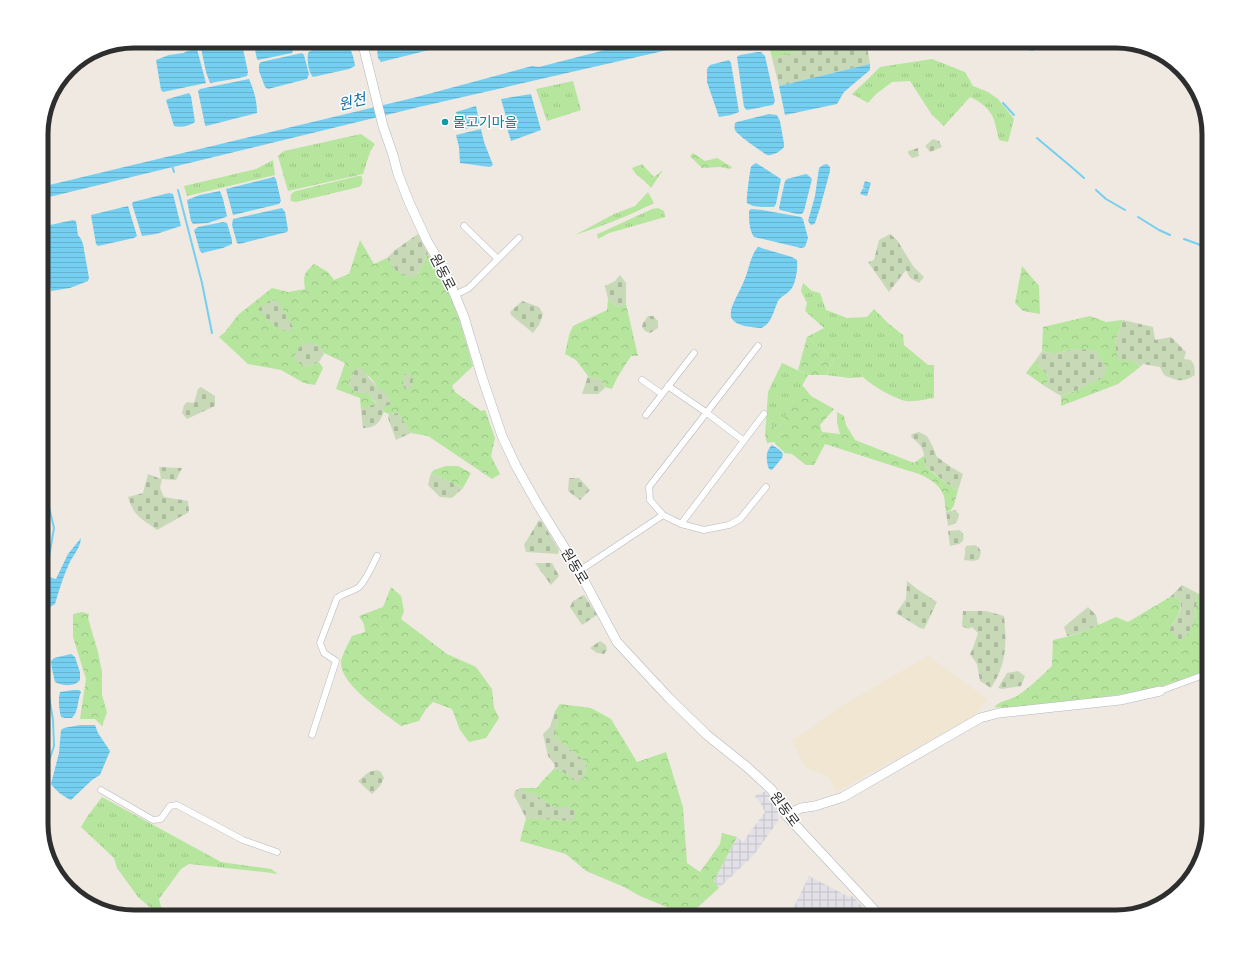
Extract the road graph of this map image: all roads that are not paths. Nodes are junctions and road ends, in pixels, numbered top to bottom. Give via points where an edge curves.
1 (364, 48) edge
2 (464, 226) dead end
3 (519, 238) dead end
4 (498, 259) junction
5 (455, 295) junction
6 (758, 346) dead end
7 (694, 353) dead end
8 (642, 380) dead end
9 (668, 386) junction
10 (662, 394) junction
11 (707, 412) junction
12 (764, 414) dead end
13 (646, 415) dead end
14 (744, 441) junction
15 (766, 487) dead end
16 (662, 515) junction
17 (681, 524) junction
18 (377, 556) dead end
19 (579, 571) junction
20 (1202, 676) edge
21 (1160, 691) joint
22 (312, 735) dead end
23 (101, 790) dead end
24 (786, 815) junction
25 (277, 852) dead end
26 (874, 910) edge

1 - 5 street, 원동로 via 398,174 426,241 445,271
2 - 4 street
3 - 4 street
4 - 5 street via 470,288
5 - 19 street, 원동로 via 502,436 538,505
6 - 11 street
7 - 9 street
8 - 10 street
9 - 10 street
9 - 11 street
10 - 13 street
11 - 14 street
11 - 16 street via 649,487 650,500
12 - 14 street
14 - 17 street
15 - 17 street via 740,519 729,525 704,530
16 - 17 street
16 - 19 street
18 - 22 street via 359,587 337,598 320,643 324,653 336,661
19 - 24 street, 원동로 via 617,642 707,735 772,790
20 - 21 street
21 - 24 street via 1120,700 999,713 980,718 843,797 801,808
23 - 25 street via 153,820 160,819 170,806 177,805 243,840
24 - 26 street, 원동로

